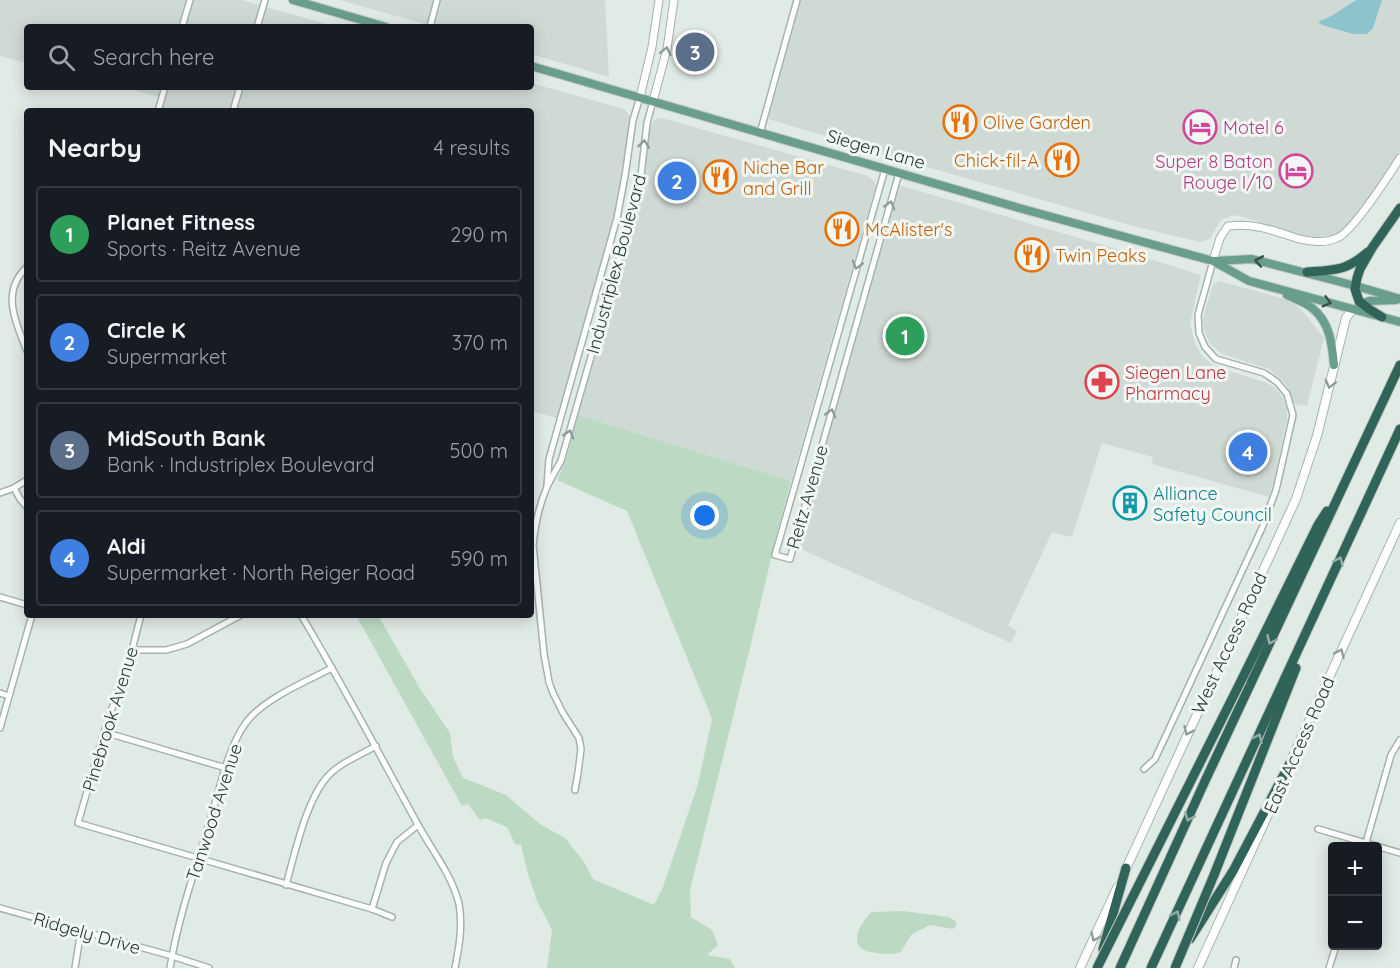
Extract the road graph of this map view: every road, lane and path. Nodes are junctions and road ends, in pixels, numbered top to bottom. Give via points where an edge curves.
1 (190, 0) edge
2 (265, 0) edge
3 (293, 0) edge
4 (437, 0) edge
5 (659, 0) edge
6 (674, 0) edge
7 (797, 0) edge
8 (183, 24) edge
9 (258, 24) edge
10 (376, 24) edge
11 (431, 24) edge
12 (534, 67) edge
13 (164, 90) edge
14 (239, 90) edge
15 (640, 97) junction
16 (653, 101) junction
17 (159, 108) edge
18 (234, 108) edge
19 (760, 133) junction
20 (1400, 158) edge
21 (885, 169) junction
22 (899, 173) junction
23 (1400, 208) edge
24 (1372, 248) junction
25 (1213, 261) junction
26 (24, 270) edge
27 (1306, 273) junction
28 (1356, 286) junction
29 (1276, 288) junction
30 (1400, 300) edge
31 (1357, 306) junction
32 (1382, 317) joint
33 (1400, 322) edge
34 (24, 343) edge
35 (1334, 365) junction
36 (1400, 365) edge
37 (1400, 429) edge
38 (1350, 473) junction
39 (24, 482) edge
40 (14, 488) junction
41 (546, 488) junction
42 (0, 494) edge
43 (24, 504) edge
44 (1400, 523) edge
45 (1330, 582) junction
46 (0, 597) edge
47 (24, 604) edge
48 (31, 618) edge
49 (140, 618) edge
50 (235, 618) edge
51 (303, 618) edge
52 (132, 650) junction
53 (332, 668) junction
54 (0, 693) edge
55 (9, 696) junction
56 (0, 728) edge
57 (104, 732) junction
58 (1400, 740) edge
59 (376, 746) junction
60 (1290, 763) junction
61 (226, 768) junction
62 (1144, 769) dead end
63 (575, 790) dead end
64 (418, 825) junction
65 (1318, 829) dead end
66 (1356, 842) edge
67 (1366, 842) edge
68 (1382, 849) edge
69 (1400, 853) edge
70 (199, 859) junction
71 (1126, 868) junction
72 (286, 885) junction
73 (0, 908) edge
74 (372, 909) junction
75 (392, 917) dead end
76 (81, 930) junction
77 (1334, 950) edge
78 (172, 956) junction
79 (1236, 960) dead end
80 (75, 968) edge
81 (170, 968) edge
82 (209, 968) edge
83 (455, 968) edge
84 (1080, 968) edge
85 (1098, 968) edge
86 (1120, 968) edge
87 (1151, 968) edge
88 (1170, 968) edge
89 (1175, 968) edge
90 (1198, 968) edge
91 (1234, 968) edge
92 (1329, 968) edge

1 - 8 street
2 - 9 street
3 - 10 main road
4 - 11 street
5 - 15 street, Industriplex Boulevard
16 -> 6 street, Industriplex Boulevard via 667,50
7 - 19 street
12 - 15 main road, Siegen Lane
13 - 17 street
14 - 18 street
15 - 16 main road, Siegen Lane
15 - 41 street, Industriplex Boulevard via 616,218 549,459
16 - 19 main road, Siegen Lane
41 -> 16 street, Industriplex Boulevard via 561,461 630,221
19 - 21 main road, Siegen Lane
20 - 25 street via 1353,226 1339,238 1306,241 1261,227 1228,226
21 - 22 main road, Siegen Lane
21 -> 22 street, Reitz Avenue via 775,555 790,559
22 - 25 main road, Siegen Lane
23 - 24 highway
24 - 27 highway via 1342,268
24 - 28 highway
27 -> 25 main road, Siegen Lane via 1252,259
25 - 29 main road, Siegen Lane via 1249,281
25 - 62 street via 1198,315 1205,347 1216,359 1271,378 1287,393 1293,415 1276,490 1262,528 1155,759
26 - 34 street via 11,299
27 - 28 main road, Siegen Lane
28 - 30 main road, Siegen Lane
28 - 31 highway
29 -> 31 main road, Siegen Lane
29 - 35 main road via 1320,316 1328,328
30 - 31 main road via 1369,301
31 - 32 highway
31 - 35 main road, West Access Road via 1346,318
32 - 33 main road
35 -> 71 main road, West Access Road via 1317,436 1296,499
36 - 38 highway
45 -> 37 highway
38 - 85 highway, bridge via 1318,525
38 -> 86 highway
39 - 40 street
40 - 42 street
40 - 43 street
41 - 63 street, Industriplex Boulevard via 534,539 536,583 549,682 579,738
60 -> 44 main road, East Access Road
87 -> 45 highway
45 - 89 highway, bridge
46 - 47 street
48 - 55 street
49 - 52 street, Pinebrook Avenue
50 - 52 street via 187,644 166,650
51 - 53 street
52 - 57 street, Pinebrook Avenue
53 - 59 street
53 - 61 street, Tanwood Avenue via 262,707 245,723
54 - 55 street
55 - 56 street
57 - 61 street
57 - 70 street, Pinebrook Avenue via 78,823
58 - 67 street via 1391,755
59 - 64 street
59 - 72 street via 329,775 315,793
60 - 88 highway via 1233,871
60 - 90 main road, East Access Road
61 - 70 street, Tanwood Avenue
64 - 74 street via 397,842
64 - 83 street via 450,880 458,903 461,923
65 - 66 street
68 - 69 street
70 - 72 street
70 - 78 street, Tanwood Avenue
71 -> 84 main road, West Access Road
71 - 85 highway
72 - 74 street
73 - 76 street, Ridgely Drive
74 - 75 street
76 - 78 street, Ridgely Drive
76 - 80 street
77 - 92 street
78 - 81 street, Tanwood Avenue
78 - 82 street, Ridgely Drive
79 - 91 street

